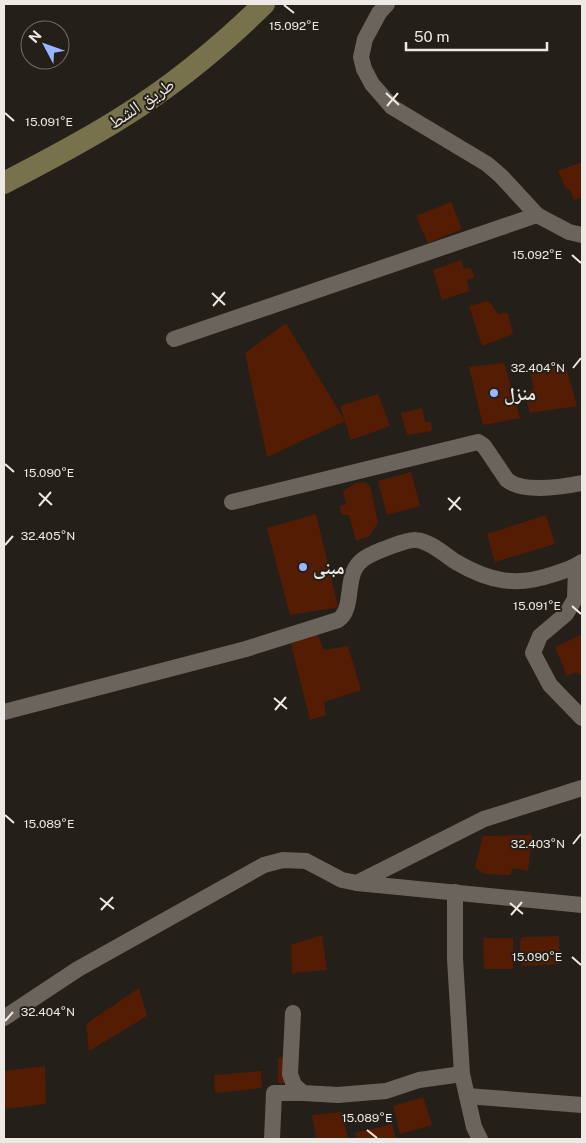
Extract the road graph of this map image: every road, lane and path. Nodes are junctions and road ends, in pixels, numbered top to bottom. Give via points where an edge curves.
1 (264, 4) edge
2 (387, 4) edge
3 (4, 183) edge
4 (537, 215) junction
5 (582, 235) edge
6 (174, 339) dead end
7 (582, 483) edge
8 (232, 502) dead end
9 (579, 564) edge
10 (4, 712) edge
11 (582, 718) edge
12 (582, 788) edge
13 (357, 883) junction
14 (455, 892) junction
15 (582, 905) edge
16 (293, 1013) dead end
17 (4, 1018) edge
18 (462, 1074) junction
19 (303, 1093) junction
20 (467, 1096) junction
21 (582, 1105) edge
22 (272, 1139) edge
23 (480, 1139) edge

1 - 3 main road, طريق الشط via 216,48 154,96 62,153
2 - 4 street via 365,39 361,57 372,84 392,107 487,164
4 - 5 street via 569,232
4 - 6 street
7 - 8 street via 539,488 512,484 478,442
9 - 10 street via 540,579 514,582 476,571 415,540 361,560 354,569 346,611 338,620 246,649
9 - 11 street via 576,599 566,614 540,636 533,653 550,685
12 - 13 street via 484,819
13 - 14 street
13 - 17 street via 342,880 306,861 283,860 264,865 78,969
14 - 15 street
14 - 18 street via 455,959
16 - 19 street via 290,1074 294,1086
18 - 19 street via 419,1080 386,1091 338,1095
18 - 20 street
19 - 22 street via 274,1093
20 - 21 street
20 - 23 street

